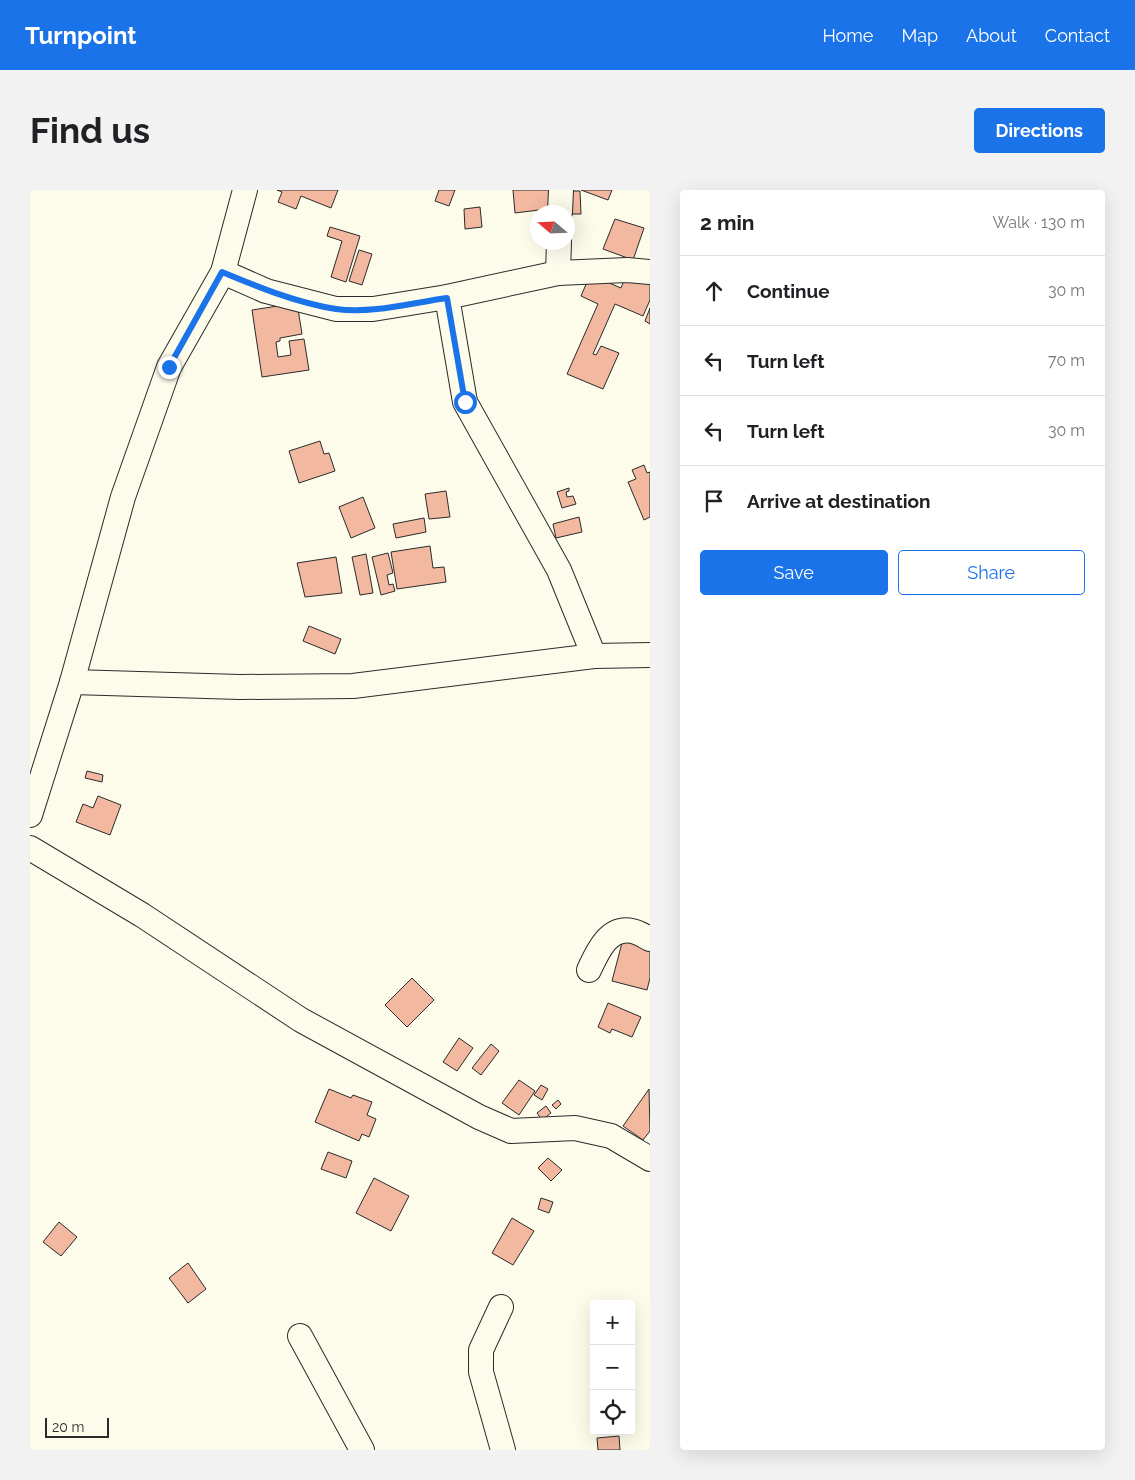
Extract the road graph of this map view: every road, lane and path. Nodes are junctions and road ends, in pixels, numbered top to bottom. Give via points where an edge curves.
1 (245, 190) edge
2 (561, 190) edge
3 (560, 205) edge
4 (559, 250) edge
5 (222, 272) junction
6 (650, 272) edge
7 (558, 274) junction
8 (447, 298) junction
9 (650, 655) edge
10 (594, 656) junction
11 (72, 682) junction
12 (30, 815) edge
13 (30, 848) edge
14 (650, 939) edge
15 (590, 970) dead end
16 (650, 1159) edge
17 (501, 1307) dead end
18 (300, 1336) dead end
19 (362, 1450) edge
20 (503, 1450) edge

1 - 5 street
2 - 3 street
4 - 7 street
5 - 8 street via 266,291 336,309 373,309
5 - 11 street via 169,367 123,497
6 - 7 street
7 - 8 street
8 - 10 street via 465,402 559,570
9 - 10 street
10 - 11 street via 353,686 240,687
11 - 12 street
13 - 16 street via 142,915 301,1020 479,1117 511,1131 575,1128 611,1136
14 - 15 street via 630,930 612,934 598,951
17 - 20 street via 481,1350 481,1372
18 - 19 street

